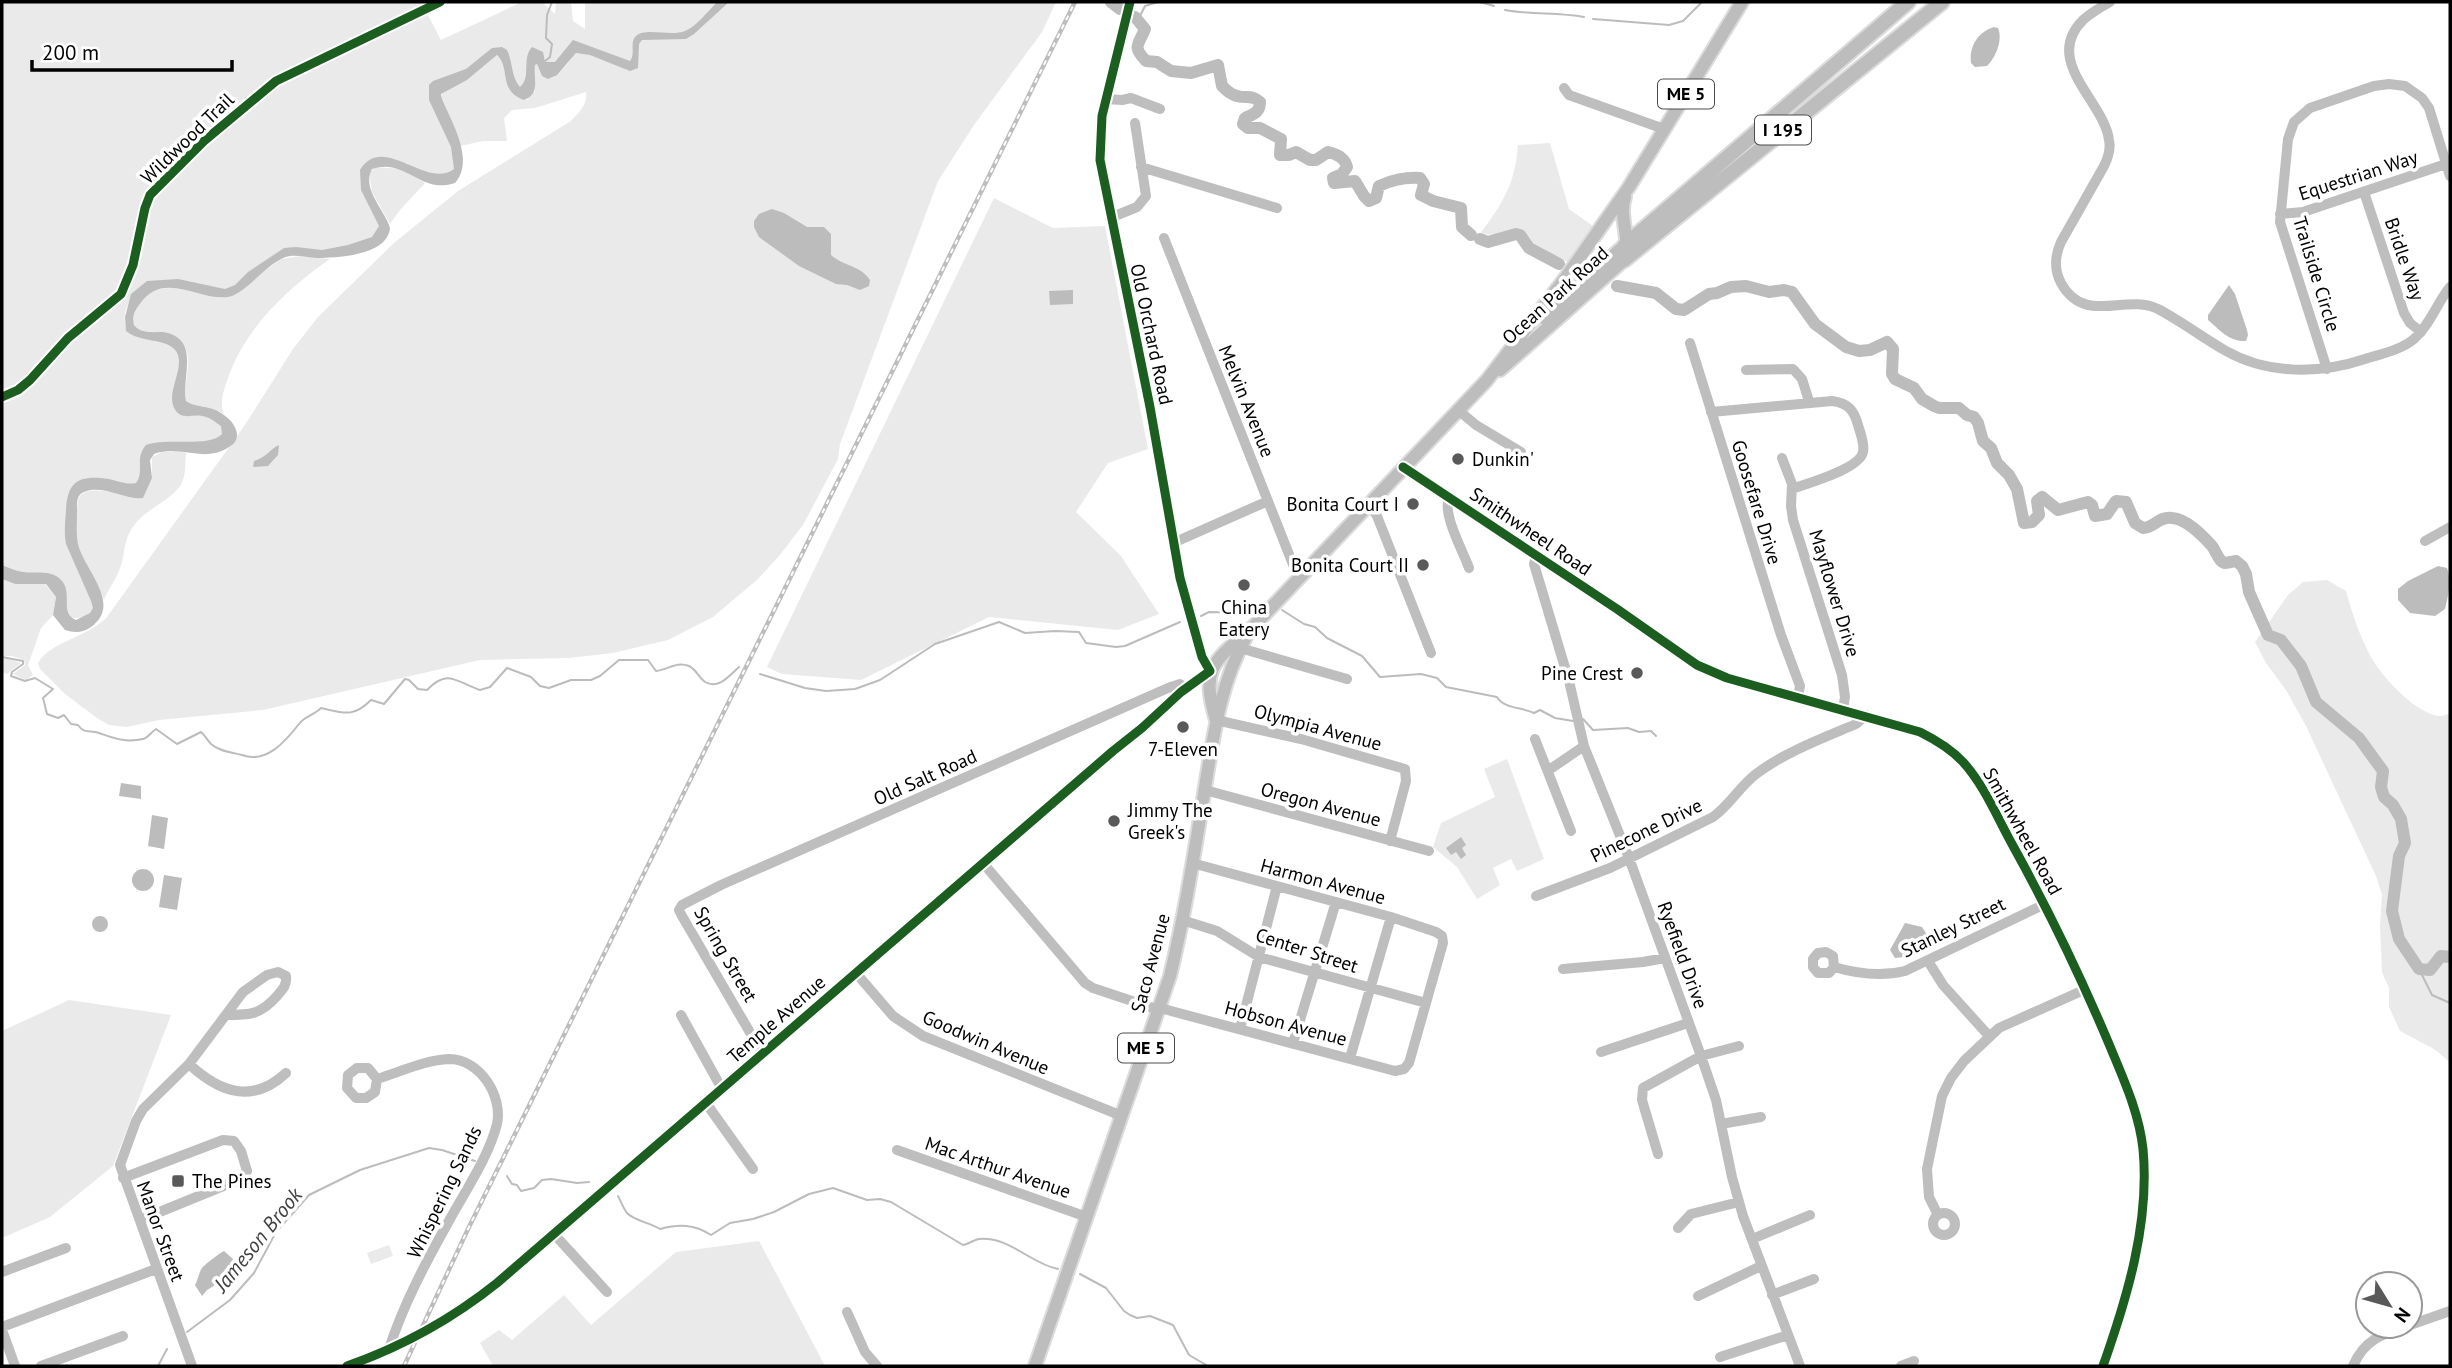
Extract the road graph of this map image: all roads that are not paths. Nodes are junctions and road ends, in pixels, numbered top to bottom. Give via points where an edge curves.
1 (1130, 2) edge
2 (1742, 2) edge
3 (1908, 2) edge
4 (1942, 2) edge
5 (2110, 2) edge
6 (1564, 88) dead end
7 (1106, 99) junction
8 (1160, 109) dead end
9 (1135, 123) dead end
10 (1664, 129) junction
11 (2446, 164) junction
12 (1141, 167) junction
13 (2450, 176) edge
14 (1629, 187) junction
15 (2364, 192) junction
16 (1277, 208) dead end
17 (2280, 214) junction
18 (1110, 218) junction
19 (1605, 222) junction
20 (1623, 226) junction
21 (1164, 238) dead end
22 (1625, 245) junction
23 (1624, 260) junction
24 (2450, 287) edge
25 (2421, 332) junction
26 (1690, 343) dead end
27 (1508, 353) junction
28 (2327, 369) junction
29 (1746, 370) dead end
30 (1487, 380) junction
31 (1809, 401) junction
32 (1458, 410) junction
33 (1711, 412) junction
34 (1521, 452) dead end
35 (1782, 458) dead end
36 (1403, 467) junction
37 (1793, 489) junction
38 (1449, 498) junction
39 (1268, 501) junction
40 (1369, 504) junction
41 (2450, 527) edge
42 (2425, 541) dead end
43 (1173, 543) junction
44 (1536, 556) junction
45 (1469, 568) dead end
46 (1300, 576) junction
47 (1250, 630) junction
48 (1240, 648) junction
49 (1431, 653) dead end
50 (1210, 671) junction
51 (1793, 671) junction
52 (1347, 679) dead end
53 (1225, 683) junction
54 (1209, 686) junction
55 (1187, 688) junction
56 (1783, 693) junction
57 (1798, 697) junction
58 (1843, 709) junction
59 (1866, 715) junction
60 (1216, 720) junction
61 (1535, 739) dead end
62 (1584, 746) junction
63 (1549, 770) junction
64 (1205, 790) junction
65 (1571, 831) dead end
66 (1390, 841) junction
67 (1429, 851) dead end
68 (1629, 858) junction
69 (983, 863) junction
70 (1192, 863) junction
71 (1277, 886) junction
72 (1536, 895) dead end
73 (1336, 902) junction
74 (2045, 904) junction
75 (680, 908) joint
76 (1391, 917) junction
77 (1182, 920) junction
78 (1259, 957) junction
79 (1665, 958) junction
80 (1928, 961) junction
81 (1834, 967) dead end
82 (1563, 968) dead end
83 (1314, 972) junction
84 (856, 973) junction
85 (1370, 989) junction
86 (2086, 989) junction
87 (1426, 1003) junction
88 (1159, 1009) junction
89 (226, 1015) junction
90 (681, 1016) dead end
91 (1688, 1023) junction
92 (1240, 1029) junction
93 (1989, 1036) junction
94 (1293, 1043) junction
95 (1739, 1046) dead end
96 (1601, 1052) dead end
97 (762, 1054) junction
98 (1701, 1056) junction
99 (1350, 1058) junction
100 (189, 1065) junction
101 (286, 1073) dead end
102 (377, 1079) dead end
103 (722, 1089) junction
104 (706, 1103) junction
105 (1122, 1116) junction
106 (1761, 1116) dead end
107 (1721, 1124) junction
108 (897, 1150) dead end
109 (1658, 1154) dead end
110 (753, 1169) dead end
111 (124, 1178) junction
112 (1739, 1202) junction
113 (1938, 1214) dead end
114 (1810, 1215) dead end
115 (1087, 1217) junction
116 (140, 1220) junction
117 (1678, 1228) dead end
118 (554, 1234) junction
119 (1752, 1239) junction
120 (66, 1248) dead end
121 (1761, 1266) junction
122 (156, 1269) junction
123 (2, 1272) edge
124 (1814, 1279) dead end
125 (607, 1292) dead end
126 (1772, 1294) junction
127 (1698, 1296) dead end
128 (2450, 1311) edge
129 (847, 1312) dead end
130 (2424, 1321) edge
131 (2, 1328) edge
132 (1788, 1335) junction
133 (123, 1336) dead end
134 (2371, 1340) edge
135 (389, 1349) junction
136 (1720, 1357) dead end
137 (1914, 1361) dead end
138 (15, 1366) edge
139 (41, 1366) edge
140 (192, 1366) edge
141 (347, 1366) edge
142 (877, 1366) edge
143 (1035, 1366) edge
144 (1800, 1366) edge
145 (1901, 1366) edge
146 (2103, 1366) edge
147 (2353, 1366) edge

1 - 7 street, Old Orchard Road
2 - 10 main road, Ocean Park Road / ME 5
3 - 22 highway, I 195
4 - 23 highway, I 195
5 - 28 street via 2081,22 2071,43 2072,66 2105,127 2110,146 2104,166 2059,246 2056,266 2062,285 2088,305 2153,307 2250,361 2295,370
6 - 10 street via 1571,96
7 - 8 street via 1131,97
7 - 18 street, Old Orchard Road via 1100,160
9 - 12 street
10 - 14 main road, Ocean Park Road / ME 5
11 - 13 street, Trailside Circle
11 - 15 street, Equestrian Way
11 - 17 street, Trailside Circle via 2422,98 2400,85 2383,83 2310,108 2296,120 2288,139
12 - 16 street
12 - 18 street via 1146,193 1143,202
14 - 19 main road, Ocean Park Road / ME 5
14 - 20 main road, Ocean Park Road / ME 5 via 1623,202
15 - 17 street, Equestrian Way via 2304,212
15 - 25 street, Bridle Way via 2404,313
17 - 28 street, Trailside Circle
18 - 43 street, Old Orchard Road via 1149,400
19 - 20 main road
19 - 27 main road, Ocean Park Road / ME 5
20 - 22 main road, Ocean Park Road / ME 5
21 - 39 street, Melvin Avenue
22 - 23 main road, Ocean Park Road / ME 5
22 - 27 main road
23 - 30 main road, Ocean Park Road / ME 5
24 - 25 street
25 - 28 street via 2403,346
26 - 33 street, Goosefare Drive
27 - 30 main road, Ocean Park Road / ME 5
29 - 31 street via 1793,369 1802,379
30 - 32 main road, Ocean Park Road / ME 5
31 - 33 street
31 - 37 street via 1846,404 1856,416 1863,453 1856,463
32 - 34 street
32 - 36 main road, Ocean Park Road / ME 5
33 - 51 street, Goosefare Drive
35 - 37 street, Mayflower Drive
36 - 38 street, Smithwheel Road
36 - 40 main road, Ocean Park Road / ME 5
37 - 58 street, Mayflower Drive via 1793,520 1840,667
38 - 44 street, Smithwheel Road
38 - 45 street via 1449,517
39 - 43 street
39 - 46 street, Melvin Avenue
40 - 46 main road, Ocean Park Road / ME 5
40 - 49 street
41 - 42 street
43 - 50 street, Old Orchard Road via 1191,622
44 - 56 street, Smithwheel Road via 1691,662
44 - 62 street, Ryefield Drive via 1534,564
46 - 47 main road, Ocean Park Road / ME 5
47 - 48 main road, Saco Avenue / ME 5
47 - 50 main road
48 - 52 street
48 - 53 main road, Saco Avenue / ME 5
50 - 53 main road via 1220,671
50 - 54 main road, Saco Avenue / ME 5
50 - 55 street, Temple Avenue
51 - 56 street
51 - 57 street, Goosefare Drive via 1800,686
53 - 54 street
53 - 60 main road, Saco Avenue / ME 5
54 - 55 street
54 - 60 main road, Saco Avenue / ME 5
55 - 69 street, Temple Avenue
55 - 75 street, Old Salt Road via 1180,684 1168,688 721,885
56 - 57 street, Smithwheel Road
57 - 58 street, Smithwheel Road
58 - 59 street, Smithwheel Road
59 - 68 street, Pinecone Drive via 1768,766 1713,817
59 - 74 street, Smithwheel Road via 1920,732 1964,764
60 - 64 main road, Saco Avenue / ME 5
60 - 66 street, Olympia Avenue via 1405,769
61 - 63 street
62 - 63 street
62 - 68 street, Ryefield Drive
63 - 65 street
64 - 66 street, Oregon Avenue
64 - 70 main road, Saco Avenue / ME 5
66 - 67 street, Oregon Avenue
68 - 72 street, Pinecone Drive
68 - 79 street, Ryefield Drive
69 - 84 street, Temple Avenue
69 - 88 street, Hobson Avenue via 1085,984
70 - 71 street, Harmon Avenue
70 - 77 main road, Saco Avenue / ME 5
71 - 73 street, Harmon Avenue
71 - 78 street
73 - 76 street, Harmon Avenue
73 - 83 street
74 - 80 street, Stanley Street
74 - 86 street, Smithwheel Road
75 - 97 street, Spring Street
76 - 85 street
76 - 87 street, Harmon Avenue via 1443,937
77 - 78 street, Center Street via 1217,931
77 - 88 main road, Saco Avenue / ME 5
78 - 83 street, Center Street
78 - 92 street
79 - 82 street
79 - 91 street, Ryefield Drive
80 - 81 street, Stanley Street via 1883,974
80 - 93 street via 1943,985
83 - 85 street, Center Street
83 - 94 street
84 - 97 street, Temple Avenue
84 - 105 street, Goodwin Avenue via 893,1016 923,1036
85 - 87 street, Center Street
85 - 99 street
86 - 93 street via 2006,1023
86 - 146 street, Smithwheel Road via 2130,1097 2140,1129 2143,1164 2132,1273
87 - 99 street, Hobson Avenue via 1404,1069 1395,1071
88 - 92 street, Hobson Avenue
88 - 105 main road, Saco Avenue / ME 5
89 - 89 street, Manor Street via 264,1009 285,986 286,976 275,972 255,982
89 - 100 street, Manor Street
90 - 103 street
91 - 96 street
91 - 98 street, Ryefield Drive
92 - 94 street, Hobson Avenue
93 - 113 street via 1955,1072 1942,1096 1927,1178 1929,1197
94 - 99 street, Hobson Avenue
95 - 98 street
97 - 103 street, Temple Avenue
98 - 107 street, Ryefield Drive
98 - 109 street via 1642,1090
100 - 101 street via 212,1083 242,1092 267,1087
100 - 111 street, Manor Street via 139,1114 120,1165
102 - 135 street, Whispering Sands via 440,1060 458,1060 488,1083 498,1112 474,1176
103 - 104 street, Temple Avenue
104 - 110 street
104 - 118 street, Temple Avenue
105 - 115 main road, Saco Avenue / ME 5
106 - 107 street
107 - 112 street, Ryefield Drive
108 - 115 street, Mac Arthur Avenue
111 - 116 street, Manor Street
111 - 116 street via 223,1140 234,1141 242,1151 247,1171 243,1178
112 - 117 street via 1693,1213
112 - 119 street, Ryefield Drive
114 - 119 street
115 - 143 main road, Saco Avenue / ME 5
116 - 122 street, Manor Street
118 - 125 street
118 - 135 street, Temple Avenue via 471,1303
119 - 121 street, Ryefield Drive
120 - 123 street
121 - 126 street, Ryefield Drive
121 - 127 street
122 - 131 street
122 - 140 street, Manor Street
124 - 126 street
126 - 132 street, Ryefield Drive
128 - 130 street
129 - 142 street via 865,1352
131 - 138 street
132 - 136 street
132 - 144 street, Ryefield Drive
133 - 139 street
134 - 147 street
135 - 141 street, Temple Avenue
137 - 145 street

